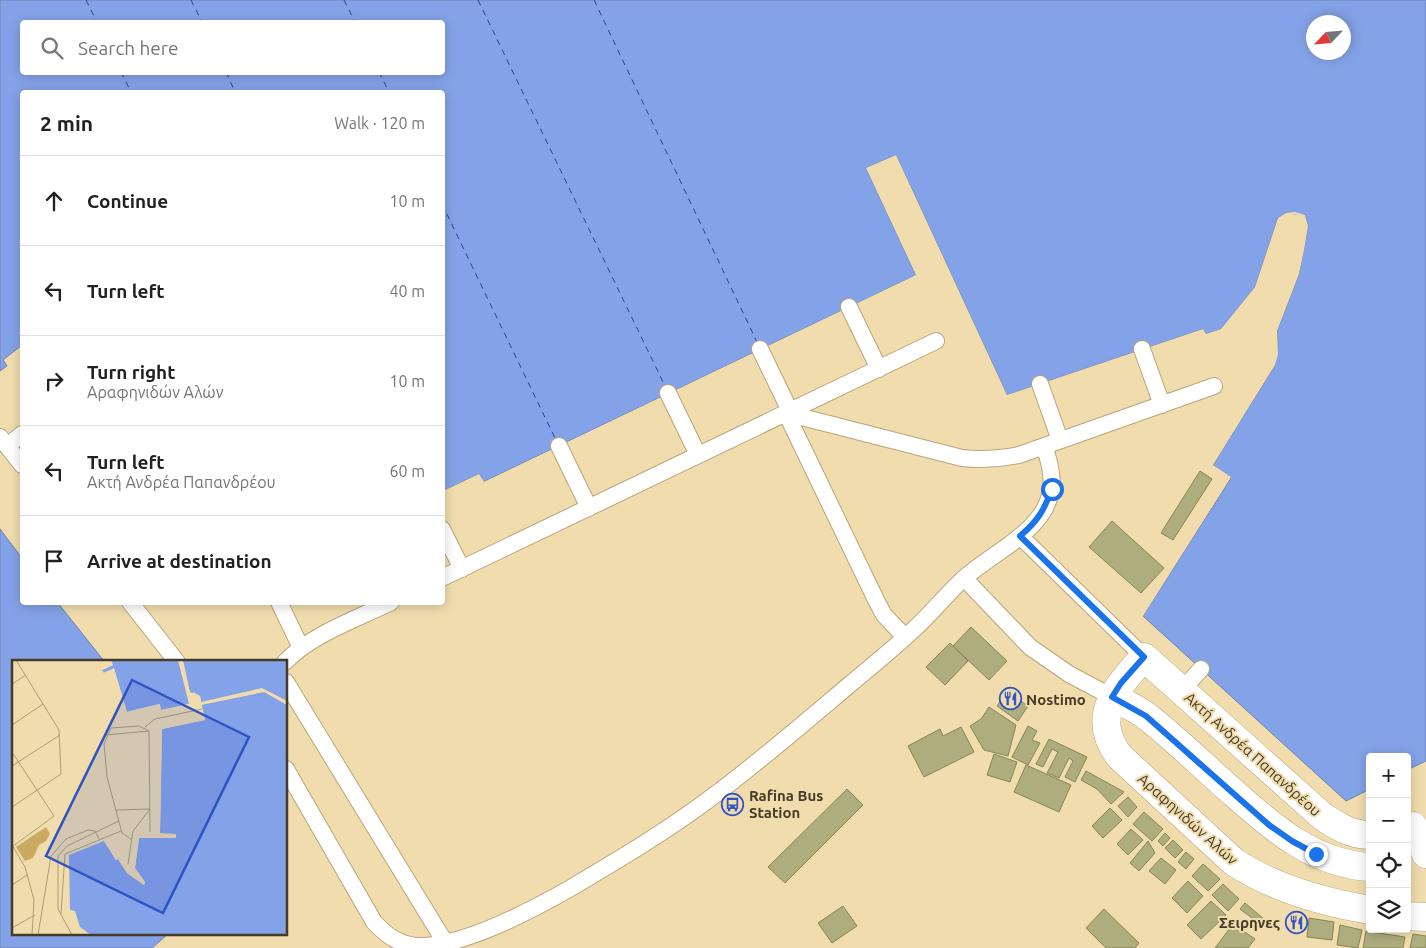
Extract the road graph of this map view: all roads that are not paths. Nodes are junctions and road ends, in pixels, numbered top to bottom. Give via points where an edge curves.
1 (849, 306) dead end
2 (936, 341) dead end
3 (760, 349) dead end
4 (1142, 349) dead end
5 (879, 369) junction
6 (1040, 384) dead end
7 (1214, 386) dead end
8 (668, 393) dead end
9 (1162, 405) junction
10 (788, 412) junction
11 (20, 435) edge
12 (1060, 440) junction
13 (4, 441) edge
14 (559, 446) dead end
15 (1044, 446) junction
16 (698, 456) junction
17 (20, 462) edge
18 (589, 508) junction
19 (445, 535) edge
20 (1020, 536) junction
21 (462, 569) junction
22 (445, 577) edge
23 (964, 578) junction
24 (134, 605) edge
25 (280, 605) edge
26 (381, 605) edge
27 (905, 637) junction
28 (301, 648) junction
29 (1144, 657) junction
30 (175, 660) edge
31 (287, 660) edge
32 (1201, 669) dead end
33 (288, 685) edge
34 (1181, 690) junction
35 (1112, 697) junction
36 (288, 772) edge
37 (1415, 825) edge
38 (1366, 834) edge
39 (1426, 854) edge
40 (1426, 860) edge
41 (1411, 864) edge
42 (1366, 866) edge
43 (1366, 909) edge
44 (1411, 916) edge
45 (1426, 917) edge
46 (446, 944) junction

1 - 5 lane
2 - 5 lane
3 - 10 lane
4 - 9 lane
5 - 10 lane
6 - 12 lane
7 - 9 lane
8 - 16 lane
9 - 12 lane
10 - 15 lane via 962,458 1001,459
10 - 16 lane
10 - 27 lane via 877,602 884,615
11 - 13 lane
12 - 15 lane
13 - 17 lane
14 - 18 lane
15 - 20 lane via 1051,466 1052,489 1035,523
16 - 18 lane
18 - 21 lane
19 - 21 lane
20 - 23 lane
20 - 29 lane
21 - 22 lane
23 - 27 lane
23 - 35 lane via 1030,646 1069,674
24 - 30 lane
25 - 28 lane
26 - 28 lane
27 - 46 lane via 747,770 676,822 538,907 504,924
28 - 31 lane
29 - 34 street, Ακτή Ανδρέα Παπανδρέου
29 - 35 street, Αραφηνιδών Αλών
32 - 34 lane
33 - 46 lane
34 - 38 street, Ακτή Ανδρέα Παπανδρέου via 1322,816 1351,832
35 - 42 street via 1146,716 1269,825 1292,841 1338,862
35 - 43 street, Αραφηνιδών Αλών via 1106,715 1106,734 1119,756 1234,862 1250,873 1290,890
36 - 46 lane via 374,922 392,939 403,944
37 - 39 street
40 - 41 street
44 - 45 street

